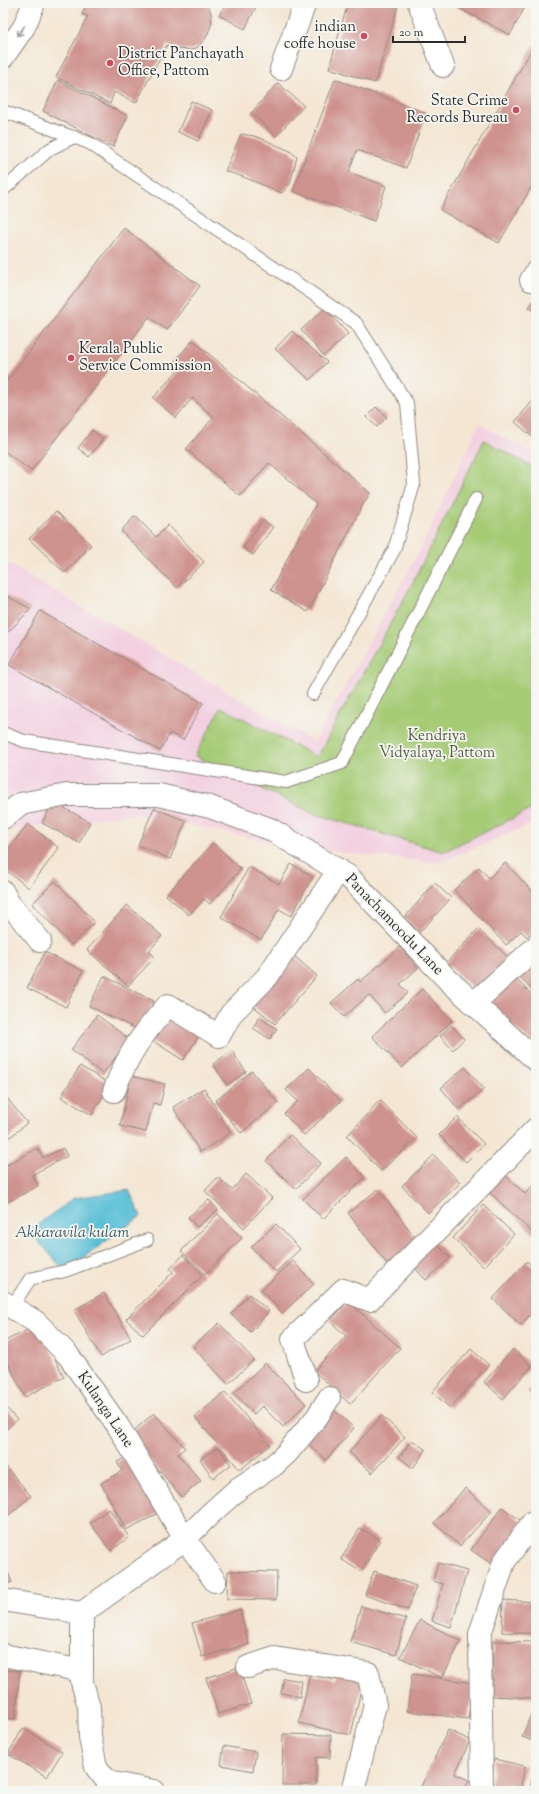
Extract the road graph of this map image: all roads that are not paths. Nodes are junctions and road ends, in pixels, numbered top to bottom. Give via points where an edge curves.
1 (34, 3) edge
2 (305, 3) edge
3 (419, 3) edge
4 (3, 57) edge
5 (443, 66) dead end
6 (281, 69) dead end
7 (3, 111) edge
8 (74, 137) junction
9 (3, 190) edge
10 (476, 499) dead end
11 (313, 694) dead end
12 (3, 733) edge
13 (3, 818) edge
14 (339, 870) junction
15 (3, 892) edge
16 (40, 941) dead end
17 (536, 947) edge
18 (473, 1004) junction
19 (536, 1060) edge
20 (114, 1091) dead end
21 (536, 1129) edge
22 (147, 1240) dead end
23 (6, 1309) edge
24 (306, 1380) dead end
25 (329, 1398) dead end
26 (533, 1522) dead end
27 (185, 1539) junction
28 (215, 1581) dead end
29 (3, 1600) edge
30 (82, 1613) junction
31 (3, 1655) edge
32 (248, 1667) dead end
33 (82, 1671) junction
34 (154, 1791) edge
35 (353, 1791) edge
36 (482, 1791) edge

1 -> 4 street via 24,27
2 - 6 street
3 - 5 street
7 - 8 lane
8 - 9 lane via 50,149
8 - 11 lane via 89,143 356,323 407,403 414,484 394,550
10 - 12 lane via 342,763 286,782 24,741
13 - 14 street, Panachamoodu Lane via 20,804 67,795 158,795 210,807 270,829
14 - 18 street, Panachamoodu Lane via 348,876
14 - 20 street via 267,977 231,1014 218,1036 168,1005 135,1044
15 - 16 street via 8,902
17 - 18 street
18 - 19 street, Panachamoodu Lane
21 - 24 street via 369,1300 343,1290 293,1339
22 - 23 lane via 65,1271 30,1279
23 - 27 street, Kulanga Lane via 36,1322 68,1355 118,1426
25 - 27 street via 287,1453 274,1465 239,1488
26 - 36 street via 504,1562 480,1634
27 - 28 street, Kulanga Lane
27 - 30 street
29 - 30 street
30 - 33 street
31 - 33 street
32 - 35 street via 275,1658 368,1673 375,1705
33 - 34 street via 96,1767 108,1782

